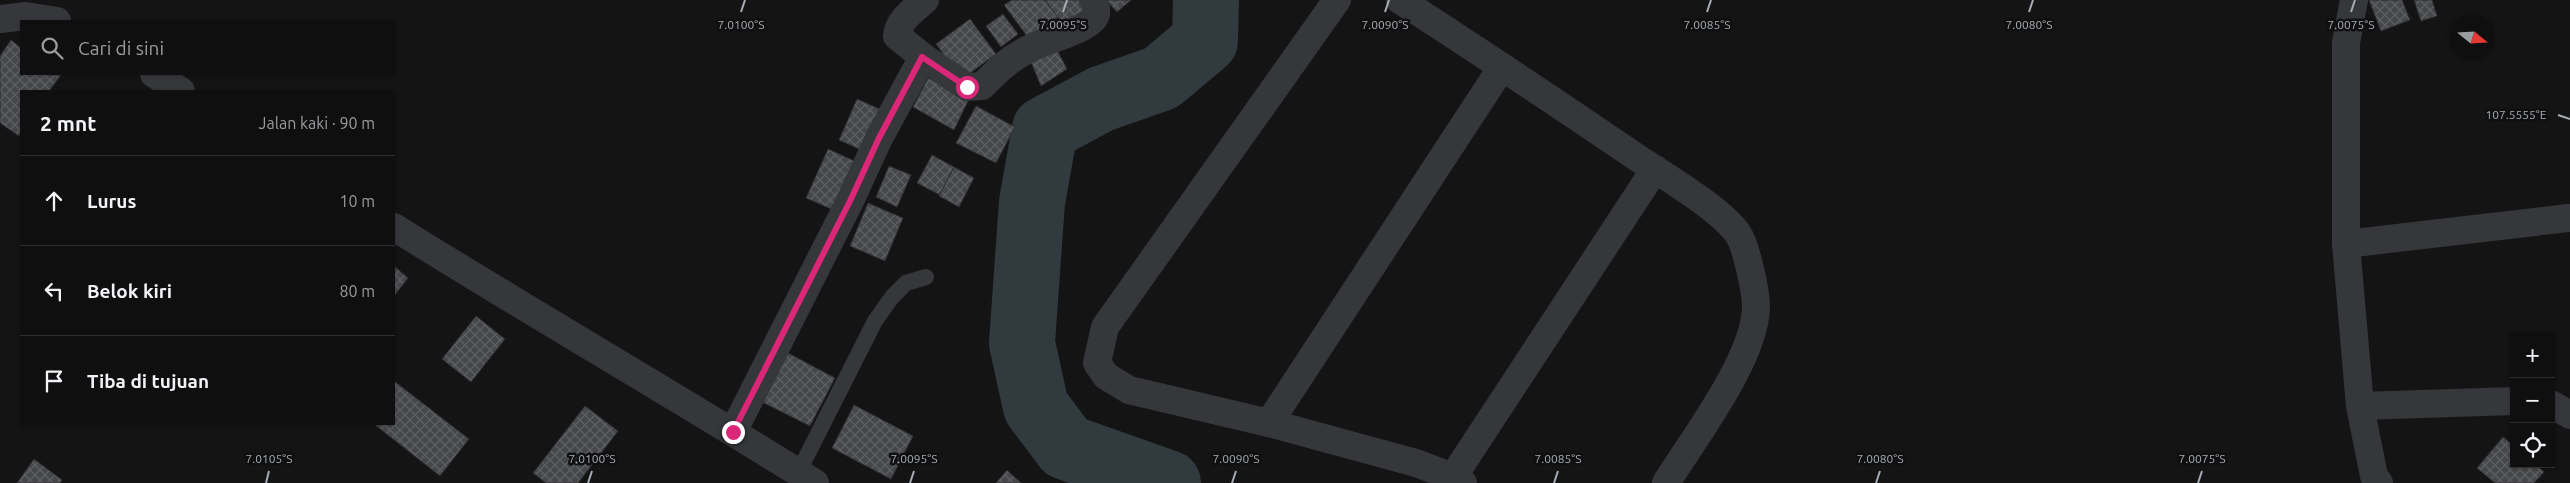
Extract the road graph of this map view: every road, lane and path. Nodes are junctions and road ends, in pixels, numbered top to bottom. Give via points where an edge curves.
1 (925, 0) edge
2 (1093, 0) edge
3 (1337, 0) edge
4 (1400, 0) edge
5 (2354, 0) edge
6 (0, 19) edge
7 (51, 20) edge
8 (922, 57) junction
9 (1502, 67) junction
10 (156, 75) edge
11 (179, 90) edge
12 (1655, 169) junction
13 (2568, 218) dead end
14 (395, 228) edge
15 (2346, 244) junction
16 (926, 277) dead end
17 (2510, 401) edge
18 (2360, 406) junction
19 (2555, 406) edge
20 (2570, 415) edge
21 (1269, 423) junction
22 (733, 432) junction
23 (807, 478) edge
24 (1458, 480) edge
25 (1666, 483) edge
26 (2379, 483) edge

1 - 8 street via 897,30 897,36
2 - 8 street via 1095,17 1087,24 1008,61 982,86 967,87
3 - 21 street via 1105,327 1098,353 1097,363 1106,376 1129,390
4 - 9 street
5 - 15 street via 2346,44
6 - 7 street via 26,16
8 - 22 street
9 - 12 street
9 - 21 street
10 - 11 street
12 - 24 street
12 - 25 street via 1724,218 1739,235 1756,307 1752,332 1737,371
13 - 15 street
14 - 22 street
15 - 18 street
16 - 23 lane via 906,283 875,321
17 - 18 street
18 - 26 street via 2374,476
19 - 20 street
21 - 24 street via 1416,463
22 - 23 street

